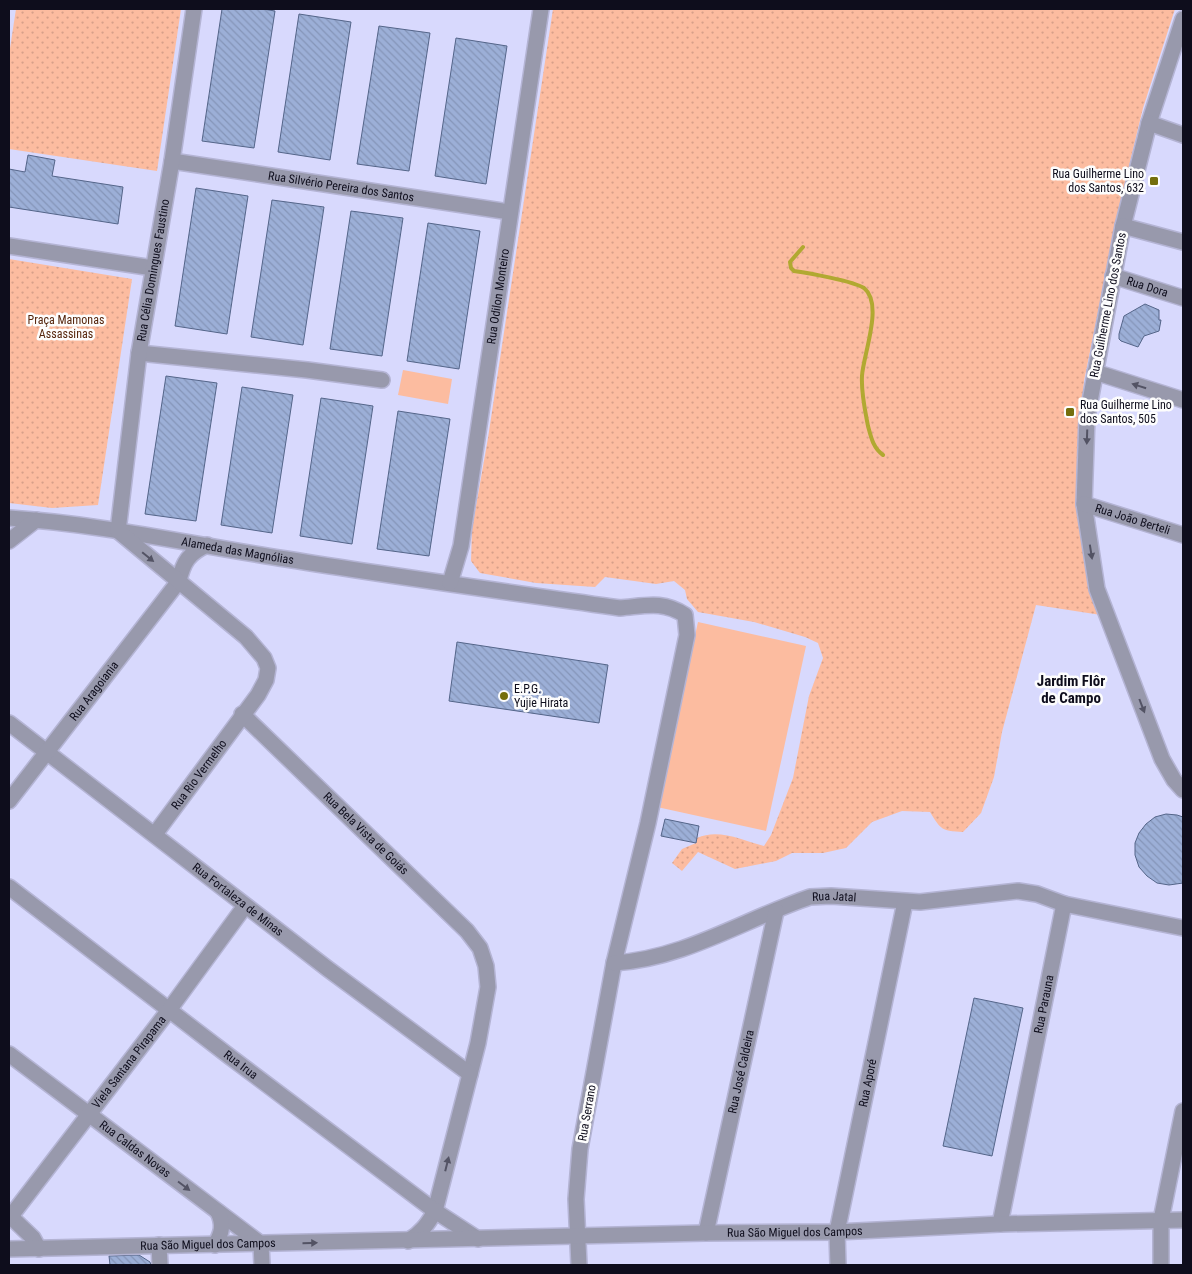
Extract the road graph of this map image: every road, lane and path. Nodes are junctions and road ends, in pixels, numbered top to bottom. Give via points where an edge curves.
1 (194, 9) edge
2 (541, 9) edge
3 (1182, 28) edge
4 (1148, 123) junction
5 (1183, 134) edge
6 (172, 161) junction
7 (510, 212) junction
8 (1123, 226) junction
9 (1183, 242) edge
10 (9, 246) edge
11 (153, 268) junction
12 (1112, 276) junction
13 (1183, 298) edge
14 (139, 353) junction
15 (1095, 372) junction
16 (382, 380) dead end
17 (1183, 400) edge
18 (1084, 504) junction
19 (9, 513) edge
20 (9, 518) edge
21 (30, 519) junction
22 (118, 531) junction
23 (1183, 534) edge
24 (9, 541) edge
25 (207, 545) junction
26 (179, 581) junction
27 (450, 583) junction
28 (242, 714) junction
29 (9, 722) edge
30 (48, 752) junction
31 (1183, 790) edge
32 (9, 801) edge
33 (154, 834) junction
34 (9, 887) edge
35 (905, 902) junction
36 (1064, 904) junction
37 (245, 906) junction
38 (776, 911) junction
39 (1183, 928) edge
40 (614, 963) junction
41 (169, 1010) junction
42 (9, 1054) edge
43 (470, 1074) junction
44 (1183, 1111) edge
45 (89, 1115) junction
46 (435, 1211) junction
47 (218, 1212) junction
48 (10, 1215) edge
49 (1161, 1220) junction
50 (1183, 1220) edge
51 (1000, 1224) junction
52 (837, 1232) junction
53 (706, 1233) junction
54 (578, 1237) junction
55 (478, 1239) junction
56 (408, 1241) junction
57 (262, 1244) junction
58 (159, 1245) junction
59 (215, 1245) junction
60 (9, 1249) edge
61 (39, 1249) junction
62 (160, 1265) edge
63 (262, 1265) edge
64 (579, 1265) edge
65 (838, 1265) edge
66 (1161, 1265) edge

1 - 6 street, Rua Célia Domingues Faustino
2 - 7 street, Rua Odilon Monteiro
3 - 4 street, Rua Guilherme Lino dos Santos
4 - 5 street
4 - 8 street, Rua Guilherme Lino dos Santos
6 - 7 street, Rua Silvério Pereira dos Santos
6 - 11 street, Rua Célia Domingues Faustino
7 - 27 street, Rua Odilon Monteiro via 461,546
8 - 9 street
8 - 12 street, Rua Guilherme Lino dos Santos
10 - 11 street
11 - 14 street, Rua Célia Domingues Faustino
12 - 13 street, Rua Dora
12 - 15 street, Rua Guilherme Lino dos Santos
14 - 16 street
14 - 22 street, Rua Célia Domingues Faustino
17 -> 15 street
15 -> 18 street, Rua Guilherme Lino dos Santos via 1088,417
18 - 23 street, Rua João Berteli
18 -> 31 street, Rua Guilherme Lino dos Santos via 1097,589 1162,759
19 - 21 street
20 - 21 street
21 - 22 street, Alameda das Magnólias
21 - 24 street
22 - 25 street, Alameda das Magnólias
22 -> 26 street
25 - 26 street, Rua Aragoiania via 194,550 186,560
25 - 27 street, Alameda das Magnólias
26 - 28 street via 246,637 264,658 268,668 266,680
26 - 30 street, Rua Aragoiania
27 - 40 street, Alameda das Magnólias via 620,608 662,605 684,615 687,635 648,823
28 - 33 street, Rua Rio Vermelho
28 - 43 street, Rua Bela Vista de Goiás via 467,931 480,948 488,987
29 - 30 street, Rua Fortaleza de Minas
30 - 32 street, Rua Aragoiania
30 - 33 street, Rua Fortaleza de Minas
33 - 37 street, Rua Fortaleza de Minas
34 - 41 street, Rua Irua
35 - 36 street, Rua Jatal via 1018,891
35 - 38 street, Rua Jatal via 822,896 810,897
35 - 52 street, Rua Aporé
36 - 39 street
36 - 51 street, Rua Parauna
37 - 41 street, Viela Santana Pirapama
37 - 43 street, Rua Fortaleza de Minas
38 - 40 street, Rua Jatal via 672,954
38 - 53 street, Rua José Caldeira
40 - 54 street, Rua Serrano via 580,1150 576,1199
41 - 45 street, Viela Santana Pirapama
41 - 46 street, Rua Irua
42 - 45 street, Rua Caldas Novas
46 -> 43 street, Rua Bela Vista de Goiás
44 - 49 street
45 -> 47 street, Rua Caldas Novas
45 - 48 street, Viela Santana Pirapama
46 - 55 street, Rua Irua
46 - 56 street via 419,1234
47 - 57 street, Rua Caldas Novas
47 - 59 street via 222,1229
48 - 61 street via 33,1238
49 - 50 street, Rua São Miguel dos Campos
49 - 51 street, Rua São Miguel dos Campos
49 - 66 street
51 - 52 street, Rua São Miguel dos Campos
52 - 53 street, Rua São Miguel dos Campos
52 - 65 street, Rua Aporé
53 - 54 street, Rua São Miguel dos Campos
54 - 55 street, Rua São Miguel dos Campos
54 - 64 street, Rua Serrano
55 - 56 street, Rua São Miguel dos Campos
57 -> 56 street, Rua São Miguel dos Campos
57 - 59 street, Rua São Miguel dos Campos
57 - 63 street
58 - 59 street, Rua São Miguel dos Campos
58 - 61 street, Rua São Miguel dos Campos
58 - 62 street
60 - 61 street, Rua São Miguel dos Campos

